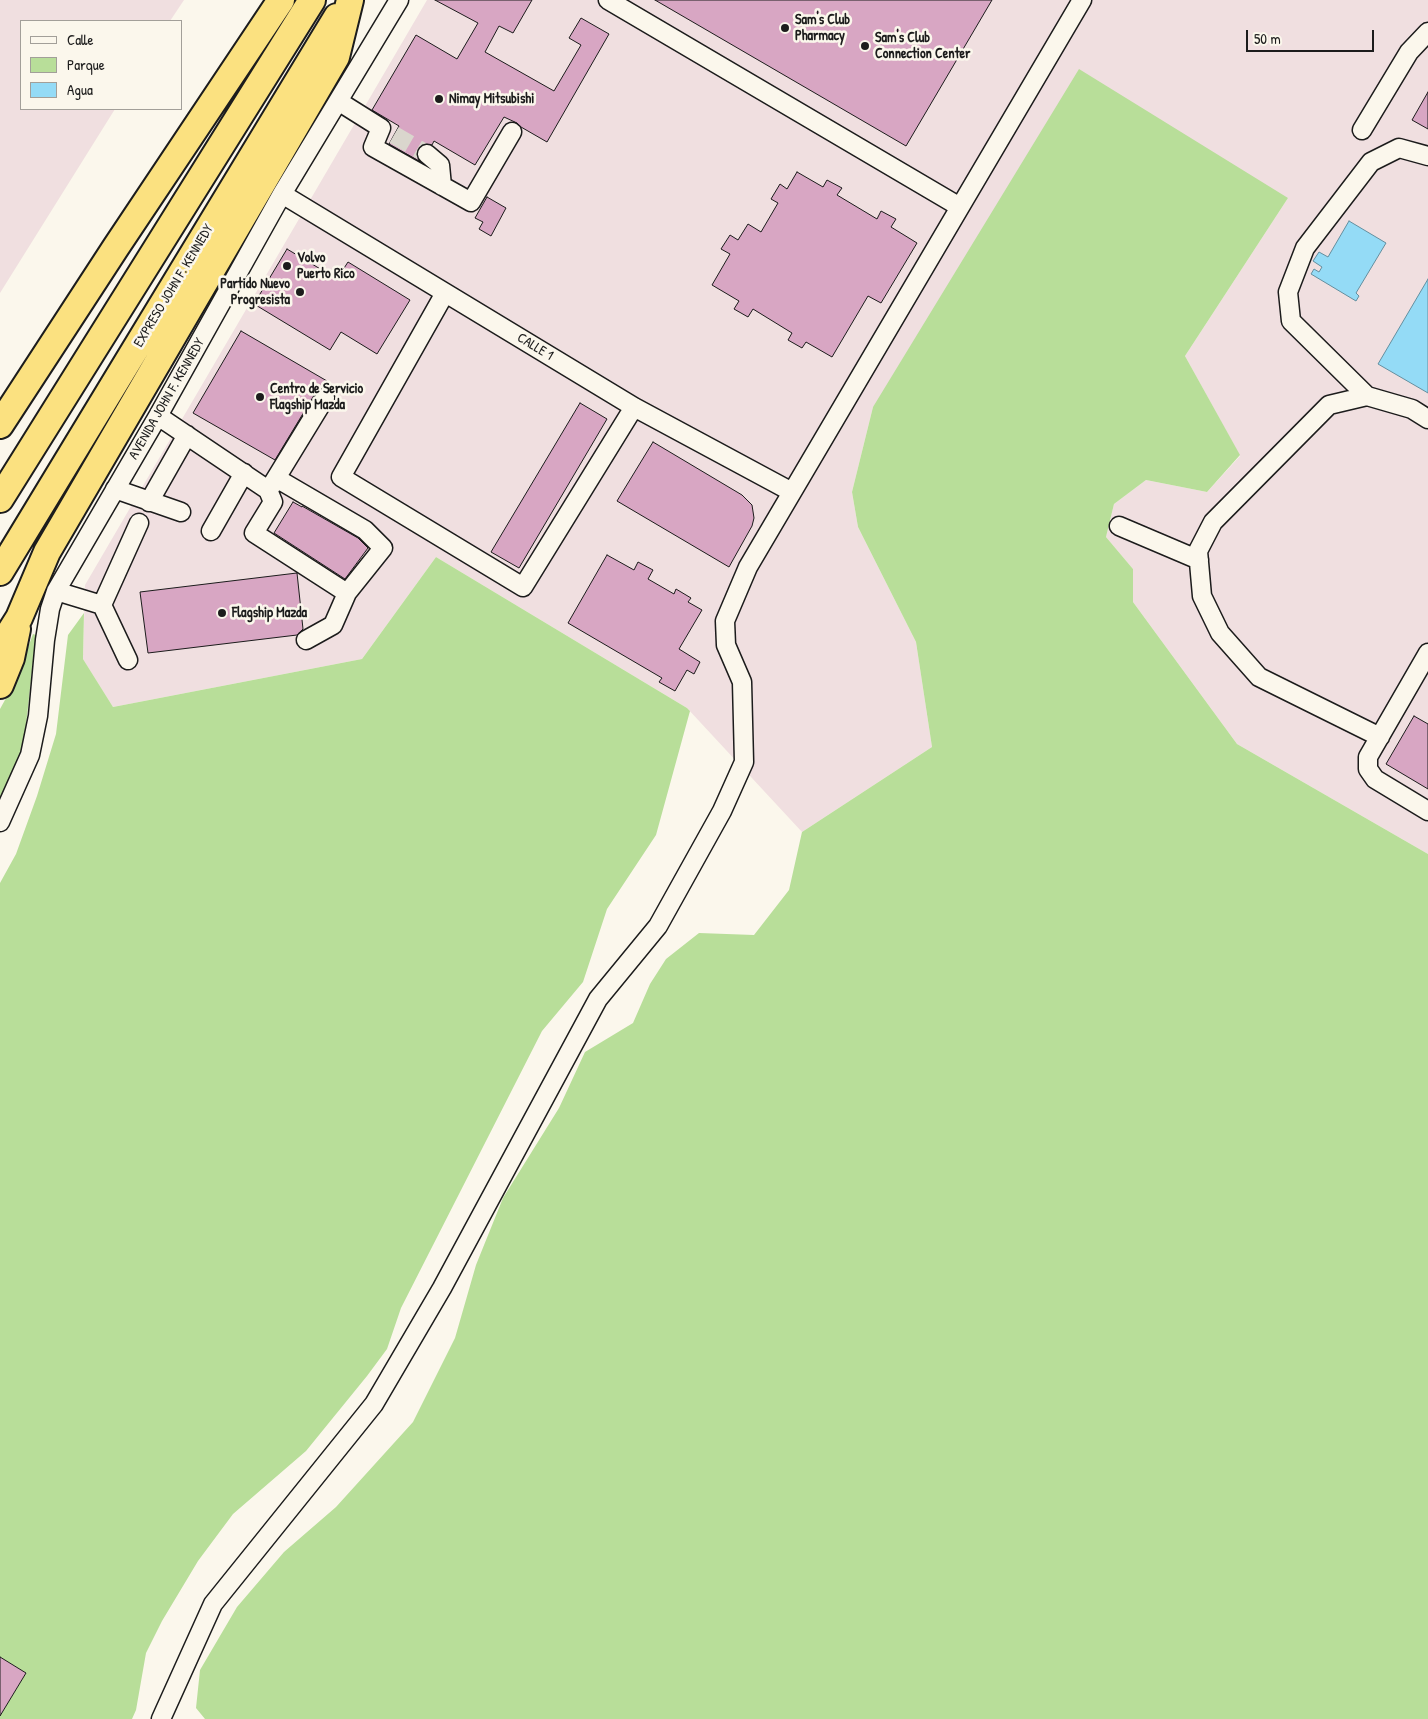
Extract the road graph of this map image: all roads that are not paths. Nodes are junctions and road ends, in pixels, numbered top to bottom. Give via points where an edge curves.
1 (281, 0) edge
2 (312, 0) edge
3 (349, 0) edge
4 (399, 0) edge
5 (608, 0) edge
6 (1082, 0) edge
7 (1428, 32) edge
8 (338, 101) junction
9 (1362, 130) dead end
10 (512, 132) dead end
11 (427, 154) tunnel mouth
12 (1428, 156) edge
13 (442, 186) junction
14 (282, 194) junction
15 (960, 207) junction
16 (445, 292) junction
17 (1367, 396) junction
18 (325, 398) dead end
19 (634, 407) junction
20 (158, 416) junction
21 (1428, 418) edge
22 (0, 425) edge
23 (187, 435) junction
24 (244, 473) junction
25 (272, 484) junction
26 (115, 489) junction
27 (792, 492) junction
28 (0, 499) edge
29 (149, 502) junction
30 (181, 512) dead end
31 (138, 523) dead end
32 (1119, 526) dead end
33 (211, 531) dead end
34 (1199, 560) junction
35 (0, 572) edge
36 (56, 591) junction
37 (348, 593) junction
38 (102, 605) junction
39 (18, 618) junction
40 (306, 640) dead end
41 (0, 648) edge
42 (1428, 653) edge
43 (128, 660) dead end
44 (0, 685) edge
45 (1380, 736) junction
46 (1428, 811) edge
47 (0, 822) edge
48 (161, 1719) edge

1 - 22 highway
2 - 28 highway
3 - 35 highway, EXPRESO JOHN F. KENNEDY
3 - 39 highway via 336,57 48,552
4 - 8 street, AVENIDA JOHN F. KENNEDY
5 - 15 street
6 - 15 street
7 - 9 street via 1410,52
8 - 13 street via 387,132 373,147
8 - 14 street, AVENIDA JOHN F. KENNEDY
10 - 13 street via 471,202
11 - 13 street via 440,165
12 - 17 street via 1399,148 1371,162 1305,248 1288,292 1291,321
14 - 16 street, CALLE 1
14 - 20 street, AVENIDA JOHN F. KENNEDY
15 - 27 street
16 - 19 street, CALLE 1
16 - 19 street via 341,477 523,587
17 - 21 street via 1412,409
17 - 34 street via 1329,405 1213,522 1198,551
18 - 25 street
19 - 27 street, CALLE 1
20 - 23 street
20 - 26 street, AVENIDA JOHN F. KENNEDY
23 - 24 street
23 - 29 street
24 - 25 street
24 - 33 street
25 - 37 street via 273,502 254,533
25 - 37 street via 365,530 382,548
26 - 29 street
26 - 36 street, AVENIDA JOHN F. KENNEDY
27 - 48 street via 748,567 725,621 726,645 742,682 744,762 722,811 658,926 598,999 442,1288 374,1404 213,1604
29 - 30 street
31 - 38 street
32 - 34 street
34 - 45 street via 1202,596 1220,633 1259,677
36 - 38 street
36 - 47 street, AVENIDA JOHN F. KENNEDY via 47,625 38,716 30,755
37 - 40 street via 333,625
38 - 43 street
39 - 41 highway
39 - 44 highway via 11,658
42 - 45 street
45 - 46 street via 1368,757 1368,769 1376,779

